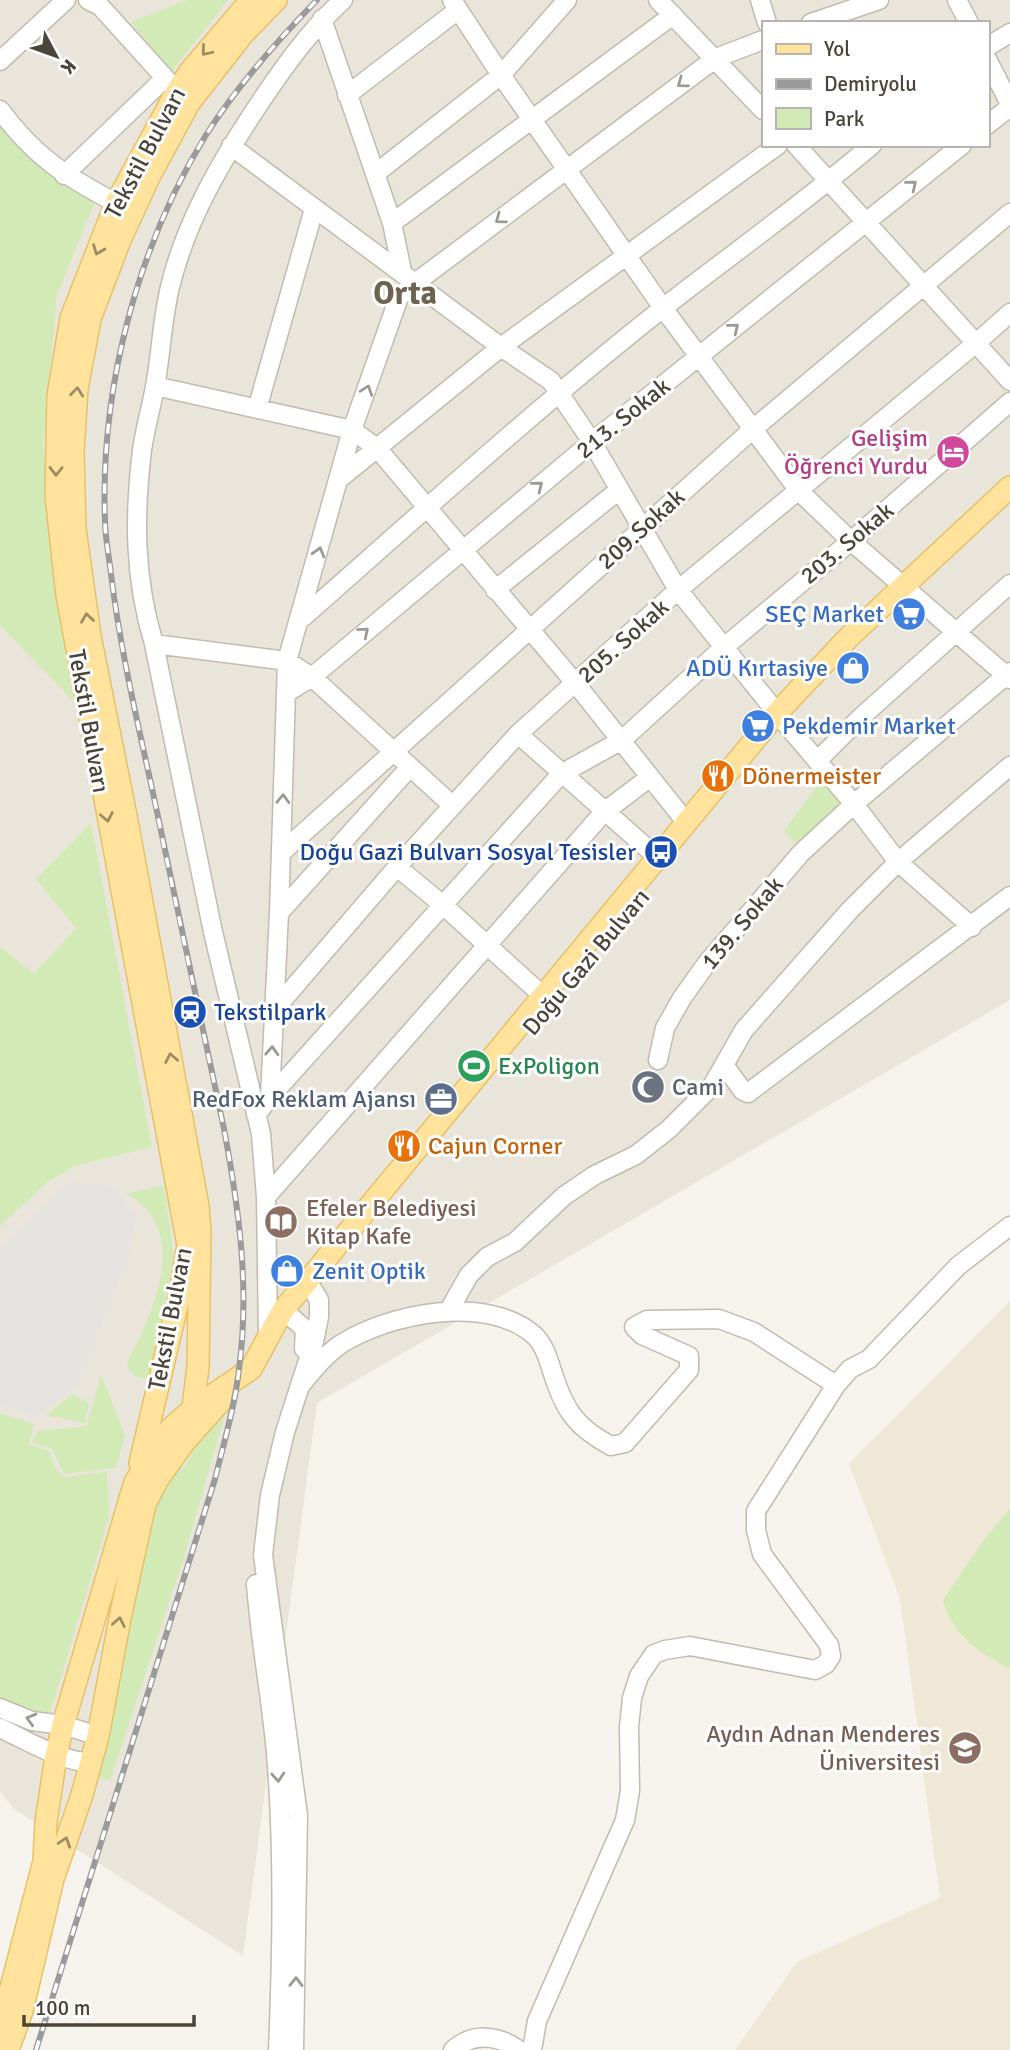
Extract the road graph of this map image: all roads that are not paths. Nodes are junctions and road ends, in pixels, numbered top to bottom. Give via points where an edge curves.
1 (66, 0) edge
2 (88, 0) edge
3 (251, 0) edge
4 (276, 0) edge
5 (343, 0) edge
6 (567, 0) edge
7 (658, 0) edge
8 (760, 0) edge
9 (878, 0) edge
10 (957, 0) edge
11 (455, 5) edge
12 (847, 5) edge
13 (673, 15) junction
14 (322, 19) junction
15 (766, 21) edge
16 (815, 21) edge
17 (964, 21) edge
18 (1010, 33) edge
19 (762, 40) edge
20 (989, 46) edge
21 (716, 58) junction
22 (0, 61) edge
23 (989, 63) edge
24 (500, 75) junction
25 (177, 91) junction
26 (347, 95) junction
27 (1010, 105) edge
28 (762, 109) edge
29 (0, 110) edge
30 (532, 121) junction
31 (989, 123) edge
32 (231, 146) junction
33 (775, 147) edge
34 (798, 147) edge
35 (870, 147) edge
36 (959, 147) edge
37 (566, 169) junction
38 (375, 174) junction
39 (64, 175) junction
40 (829, 182) junction
41 (116, 203) junction
42 (314, 209) junction
43 (1010, 213) edge
44 (865, 222) junction
45 (392, 223) junction
46 (627, 256) junction
47 (408, 277) junction
48 (923, 285) junction
49 (663, 309) junction
50 (1010, 313) edge
51 (975, 344) junction
52 (501, 347) junction
53 (698, 357) junction
54 (1010, 381) edge
55 (155, 386) junction
56 (561, 393) junction
57 (1010, 402) edge
58 (257, 409) junction
59 (753, 429) junction
60 (352, 430) junction
61 (592, 442) junction
62 (377, 448) junction
63 (339, 479) junction
64 (1010, 487) edge
65 (619, 490) junction
66 (799, 491) junction
67 (1010, 501) edge
68 (427, 508) junction
69 (641, 528) junction
70 (851, 541) junction
71 (461, 550) junction
72 (1010, 584) edge
73 (906, 588) junction
74 (495, 590) junction
75 (678, 590) junction
76 (300, 619) junction
77 (530, 629) junction
78 (955, 632) junction
79 (155, 644) junction
80 (723, 648) junction
81 (287, 661) junction
82 (1009, 676) edge
83 (312, 677) junction
84 (576, 684) junction
85 (286, 694) junction
86 (781, 718) junction
87 (518, 734) junction
88 (622, 740) junction
89 (395, 751) junction
90 (817, 761) junction
91 (1010, 766) edge
92 (410, 767) junction
93 (561, 774) junction
94 (649, 778) junction
95 (854, 804) junction
96 (453, 806) junction
97 (604, 812) junction
98 (686, 822) junction
99 (281, 853) junction
100 (663, 856) junction
101 (898, 862) junction
102 (397, 867) junction
103 (1010, 896) edge
104 (443, 905) junction
105 (279, 913) junction
106 (972, 927) junction
107 (487, 944) junction
108 (547, 999) junction
109 (275, 1009) junction
110 (658, 1060) dead end
111 (724, 1065) junction
112 (270, 1097) junction
113 (256, 1115) junction
114 (266, 1197) junction
115 (1010, 1226) edge
116 (313, 1290) junction
117 (189, 1298) junction
118 (448, 1312) junction
119 (288, 1314) junction
120 (268, 1341) junction
121 (198, 1367) junction
122 (836, 1385) junction
123 (300, 1386) junction
124 (220, 1389) junction
125 (194, 1408) junction
126 (185, 1441) junction
127 (135, 1482) junction
128 (70, 1704) junction
129 (0, 1708) edge
130 (102, 1711) junction
131 (63, 1725) junction
132 (0, 1727) edge
133 (98, 1736) junction
134 (56, 1756) junction
135 (91, 1763) junction
136 (537, 2021) junction
137 (0, 2030) edge
138 (514, 2047) edge
139 (8, 2050) edge
140 (278, 2050) edge
141 (294, 2050) edge
142 (453, 2050) edge
143 (532, 2050) edge

1 - 22 street
2 - 25 street via 100,6
3 -> 25 main road, Tekstil Bulvarı
4 - 25 main road, Tekstil Bulvarı
5 - 14 street
6 - 24 street
7 - 13 street
8 - 15 street
9 - 12 street
10 - 17 street
11 - 24 street
11 - 26 street
12 - 16 street
13 - 21 street
13 - 30 street
14 - 26 street
14 - 32 street
18 - 20 street
19 - 21 street
21 - 28 street
21 -> 37 street
23 - 27 street
24 - 30 street
24 - 38 street
25 - 39 street
25 - 41 main road, Tekstil Bulvarı
117 -> 25 main road, Tekstil Bulvarı via 198,1206 90,636 75,529 73,452 77,389 90,319 149,177
26 - 38 street
27 - 31 street
29 - 39 street via 19,135
30 - 37 street
30 - 45 street
32 - 42 street
32 - 55 street via 203,194 170,287
33 - 46 street
34 - 40 street
35 - 40 street
44 -> 36 street, 213. Sokak
37 - 46 street
37 -> 47 street
38 - 45 street
39 - 41 street
40 - 44 street
40 - 49 street
41 -> 117 main road, Tekstil Bulvarı via 71,318 58,396 56,495 78,661 184,1215
42 - 47 street
42 - 58 street
43 - 48 street, 209.Sokak
44 - 48 street
53 -> 44 street, 213. Sokak
45 - 47 street
46 - 49 street
46 - 52 street
47 - 52 street
60 -> 47 street
48 - 51 street
48 - 59 street, 209.Sokak
49 - 53 street
49 - 56 street
50 - 51 street, 205. Sokak
51 - 54 street
51 - 66 street, 205. Sokak
52 - 56 street
52 - 62 street
53 - 59 street
53 - 61 street, 213. Sokak
55 - 58 street
55 - 79 street via 143,448 136,529 145,612
56 - 61 street
56 - 68 street
57 - 70 street, 203. Sokak
58 - 60 street
59 - 66 street
59 - 69 street, 209.Sokak
60 - 62 street
60 - 63 street
61 - 65 street
71 -> 61 street, 213. Sokak
62 - 63 street
62 - 68 street
76 -> 63 street
64 - 73 main road
65 - 69 street
65 - 74 street
66 - 70 street
66 - 75 street, 205. Sokak
67 - 73 main road, Doğu Gazi Bulvarı
68 - 71 street
68 - 76 street
69 - 75 street
69 - 77 street, 209.Sokak
70 - 73 street
70 - 80 street, 203. Sokak
71 - 74 street
83 -> 71 street, 213. Sokak
72 - 78 street
73 - 78 street
73 - 86 main road, Doğu Gazi Bulvarı
74 - 77 street
75 - 80 street
75 - 84 street, 205. Sokak
76 - 81 street
77 - 84 street
77 - 89 street, 209.Sokak
78 - 82 street
78 - 90 street
79 - 81 street
79 - 113 street via 213,932
80 - 86 street
80 - 88 street, 203. Sokak
81 - 83 street
81 - 85 street
82 - 95 street, 139. Sokak
83 - 85 street, 213. Sokak
83 - 89 street
84 - 87 street, 205. Sokak
84 - 88 street
99 -> 85 street
86 - 90 street
86 - 98 main road
86 - 100 main road, Doğu Gazi Bulvarı
87 - 93 street
87 - 96 street, 205. Sokak
88 - 93 street, 203. Sokak
88 - 94 street
89 - 92 street
89 - 99 street, 209.Sokak
90 - 95 street
91 - 101 street
92 - 96 street
92 - 105 street
93 - 97 street
93 - 104 street, 203. Sokak
94 - 97 street
94 - 98 street
95 - 101 street
95 - 110 street, 139. Sokak via 801,853 695,978 665,1028
96 - 102 street, 205. Sokak
97 - 100 street
97 - 107 street
98 - 100 main road
99 - 105 street
100 - 108 main road, Doğu Gazi Bulvarı
101 - 106 street
101 - 111 street via 744,1030
102 - 104 street
102 - 109 street, 205. Sokak
103 - 106 street
104 - 107 street
104 - 112 street, 203. Sokak
105 - 109 street
106 - 111 street via 748,1093
107 - 108 street
107 - 114 street
108 - 116 main road, Doğu Gazi Bulvarı
108 - 119 main road
112 -> 109 street
111 - 118 street via 712,1086 669,1129 636,1155 564,1196 515,1242 486,1257
112 - 113 street, 203. Sokak
113 - 114 street
114 - 120 street
115 - 122 street via 958,1266 892,1337
116 - 119 main road, Doğu Gazi Bulvarı
116 - 123 street via 319,1300 319,1317
117 - 121 main road, Tekstil Bulvarı
117 - 127 main road, Tekstil Bulvarı
118 - 122 street via 508,1318 536,1336 576,1423 611,1446 625,1443 689,1370 689,1356 634,1327 647,1320 719,1319 734,1324
118 - 123 street via 419,1313 342,1344
119 - 120 main road
119 - 126 main road, Doğu Gazi Bulvarı via 260,1374 218,1403
119 -> 140 street via 305,1329 306,1343 276,1429 254,1551 282,1838
120 - 124 main road via 251,1369
121 - 124 main road via 205,1382
121 - 125 main road, Tekstil Bulvarı
122 - 136 street via 757,1511 755,1530 762,1553 829,1645 831,1656 816,1670 690,1647 654,1654 639,1676 632,1698 625,1820
141 -> 123 street via 298,1815 263,1555 270,1495
124 - 125 main road
125 - 126 main road, Tekstil Bulvarı
125 - 127 main road via 170,1429
130 -> 126 main road via 145,1504
127 - 128 main road
128 - 130 main road via 89,1713
128 - 131 main road
131 -> 129 street via 32,1721
130 - 133 main road
131 - 133 street
131 - 134 main road
132 - 134 street
133 - 135 main road
134 - 135 street
134 - 137 main road via 44,1861
139 -> 135 main road via 22,2011 53,1879
136 - 138 street
136 - 143 street
138 - 142 street via 486,2037

